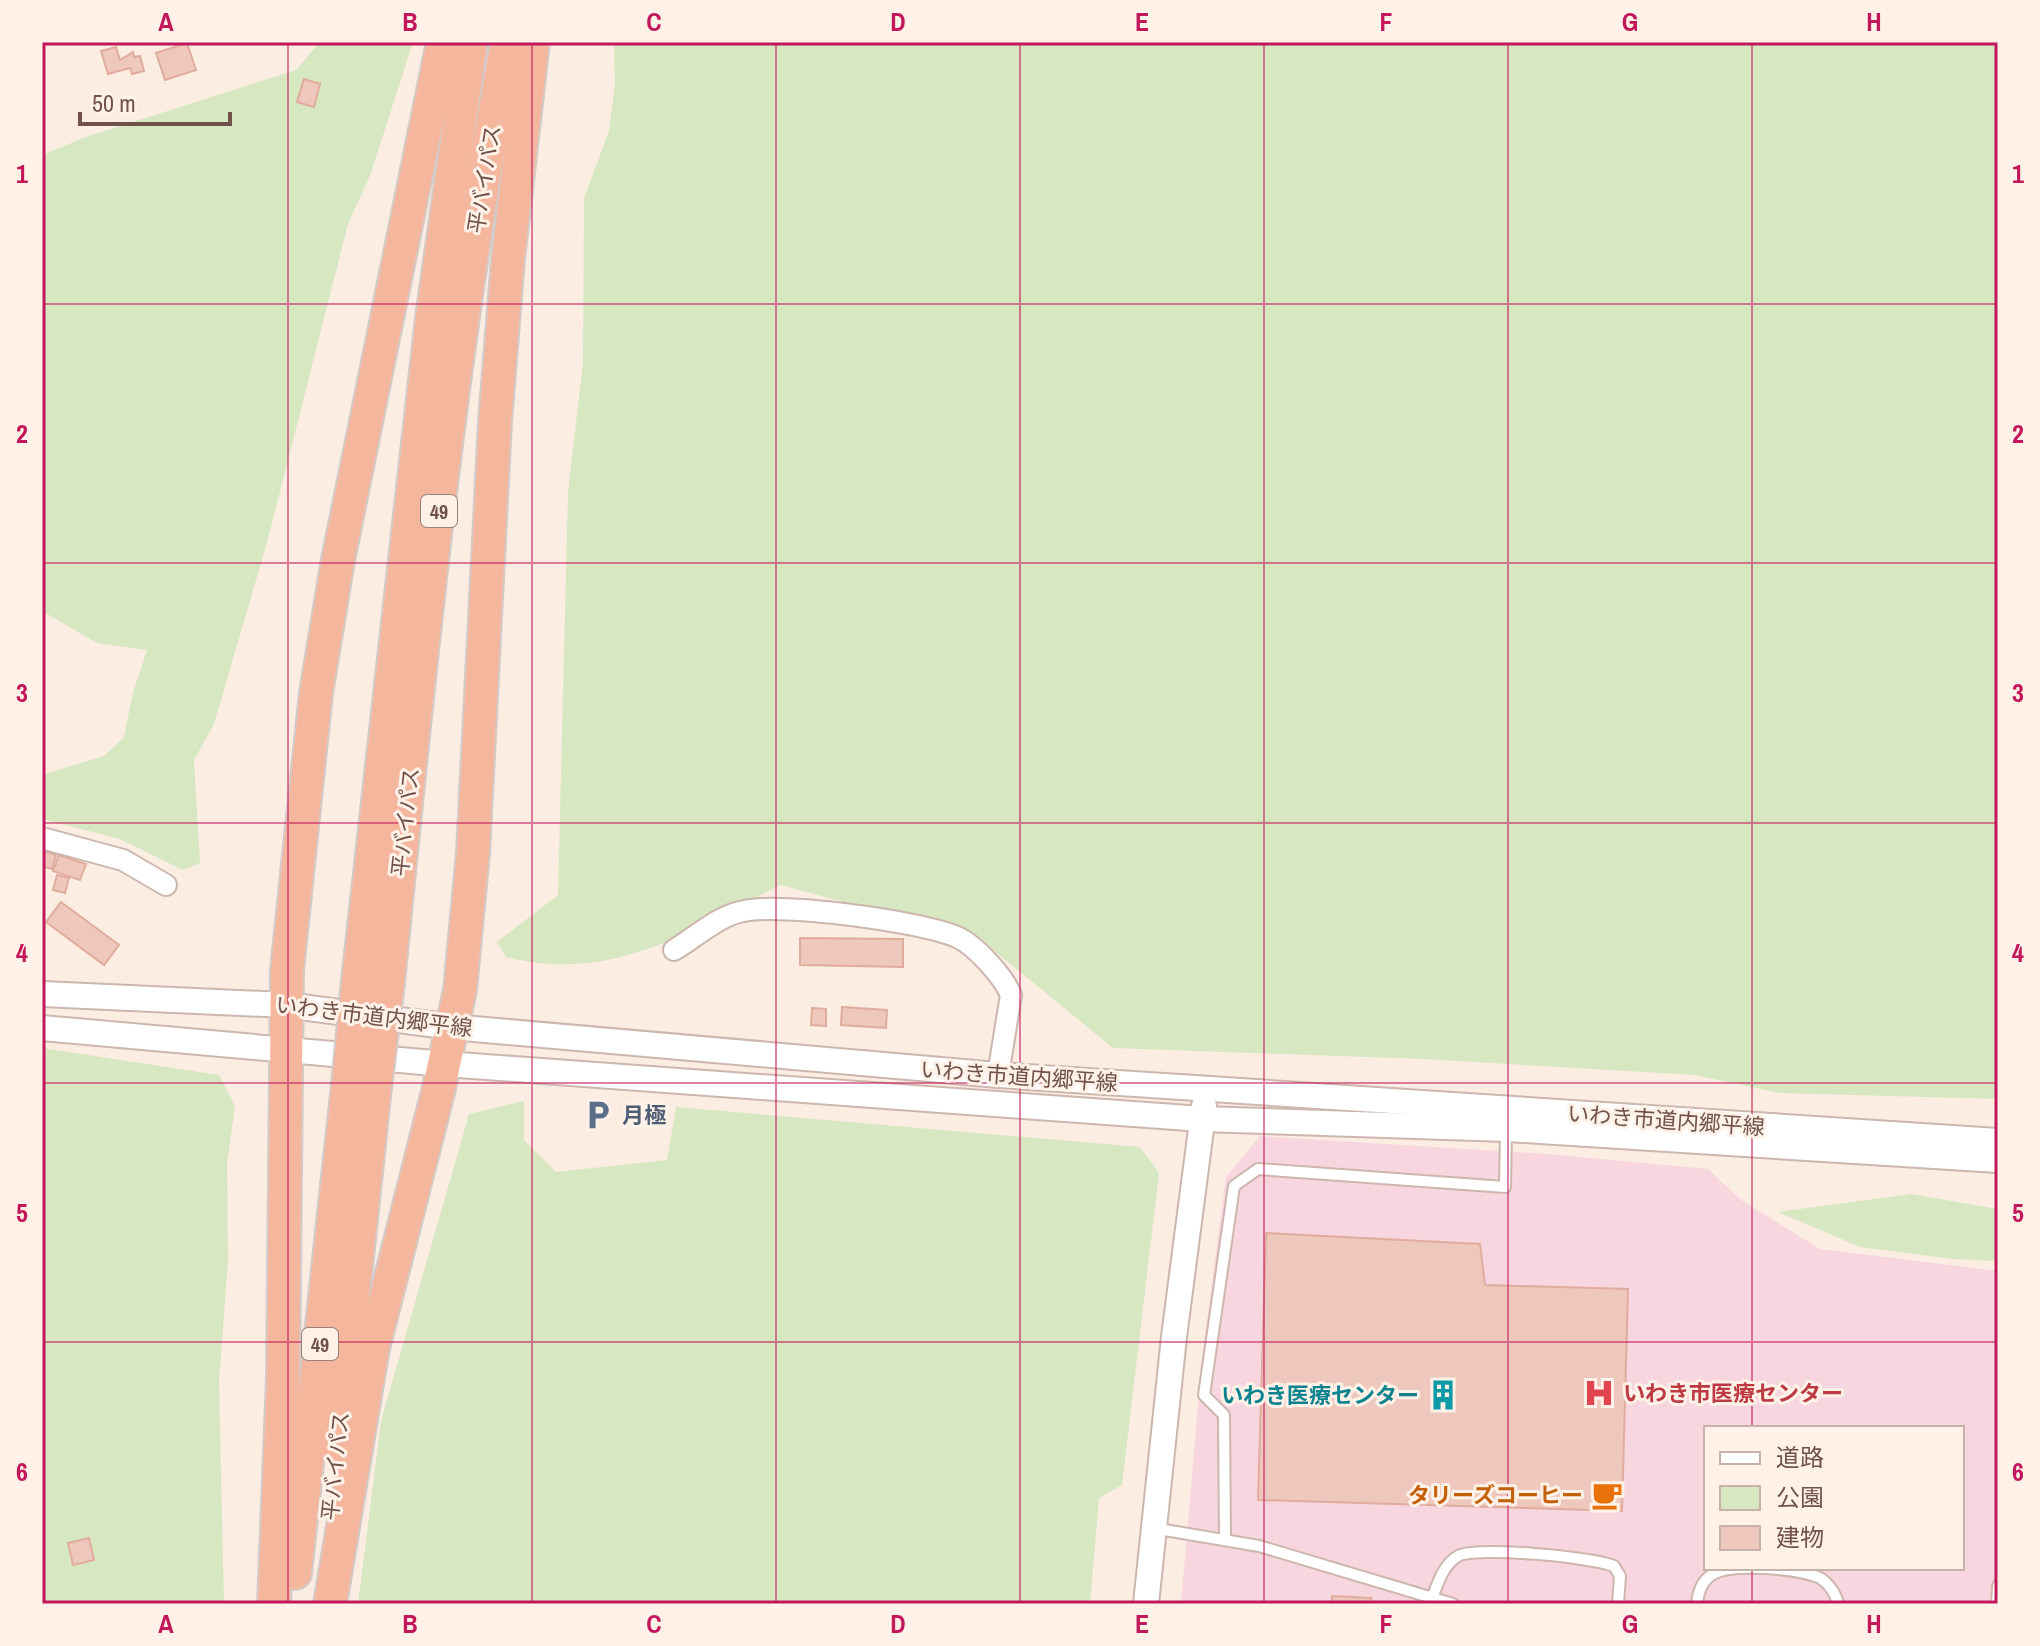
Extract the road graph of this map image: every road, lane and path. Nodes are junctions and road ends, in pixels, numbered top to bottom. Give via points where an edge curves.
1 (443, 42) edge
2 (471, 42) edge
3 (507, 42) edge
4 (533, 42) edge
5 (42, 838) edge
6 (166, 885) dead end
7 (674, 950) dead end
8 (373, 982) junction
9 (42, 994) edge
10 (286, 1005) junction
11 (452, 1027) junction
12 (42, 1028) edge
13 (286, 1050) junction
14 (445, 1064) junction
15 (998, 1075) junction
16 (361, 1086) junction
17 (1205, 1090) junction
18 (1202, 1119) junction
19 (1507, 1129) junction
20 (1998, 1141) edge
21 (1998, 1160) edge
22 (1152, 1528) junction
23 (1225, 1540) junction
24 (1727, 1570) edge
25 (1757, 1570) edge
26 (1998, 1586) edge
27 (1432, 1598) junction
28 (274, 1604) edge
29 (291, 1604) edge
30 (320, 1604) edge
31 (330, 1604) edge
32 (1146, 1604) edge
33 (1453, 1604) edge
34 (1618, 1604) edge
35 (1697, 1604) edge
36 (1838, 1604) edge
37 (1997, 1604) edge

1 - 10 highway via 316,693
2 - 8 highway, 平バイパス / 49 via 429,348
3 - 8 highway, 平バイパス / 49 via 484,165
4 - 11 highway via 508,259 473,853
5 - 6 street via 123,860
7 - 15 street via 735,913 763,909 898,921 956,936 1011,995
8 - 16 highway, 平バイパス / 49, bridge
9 - 10 street, いわき市道内郷平線
10 - 11 street, いわき市道内郷平線
10 - 13 highway
11 - 14 highway
11 - 15 street, いわき市道内郷平線
12 - 13 street, いわき市道内郷平線
13 - 14 street, いわき市道内郷平線
13 - 28 highway via 283,1378
14 - 18 street, いわき市道内郷平線
14 - 31 highway via 373,1348
15 - 17 street, いわき市道内郷平線
16 - 29 highway, 平バイパス / 49
16 - 30 highway, 平バイパス / 49
17 - 18 street
17 - 20 street, いわき市道内郷平線
18 - 19 street, いわき市道内郷平線
18 - 22 street
19 - 21 street, いわき市道内郷平線
19 - 23 lane via 1505,1187 1258,1169 1234,1186 1204,1395 1224,1415
22 - 23 lane
22 - 32 street
23 - 27 lane
24 - 35 lane via 1713,1573 1698,1589
25 - 36 lane via 1818,1576 1836,1594
26 - 37 lane
27 - 33 lane
27 - 34 lane via 1455,1558 1488,1552 1614,1566 1620,1576

